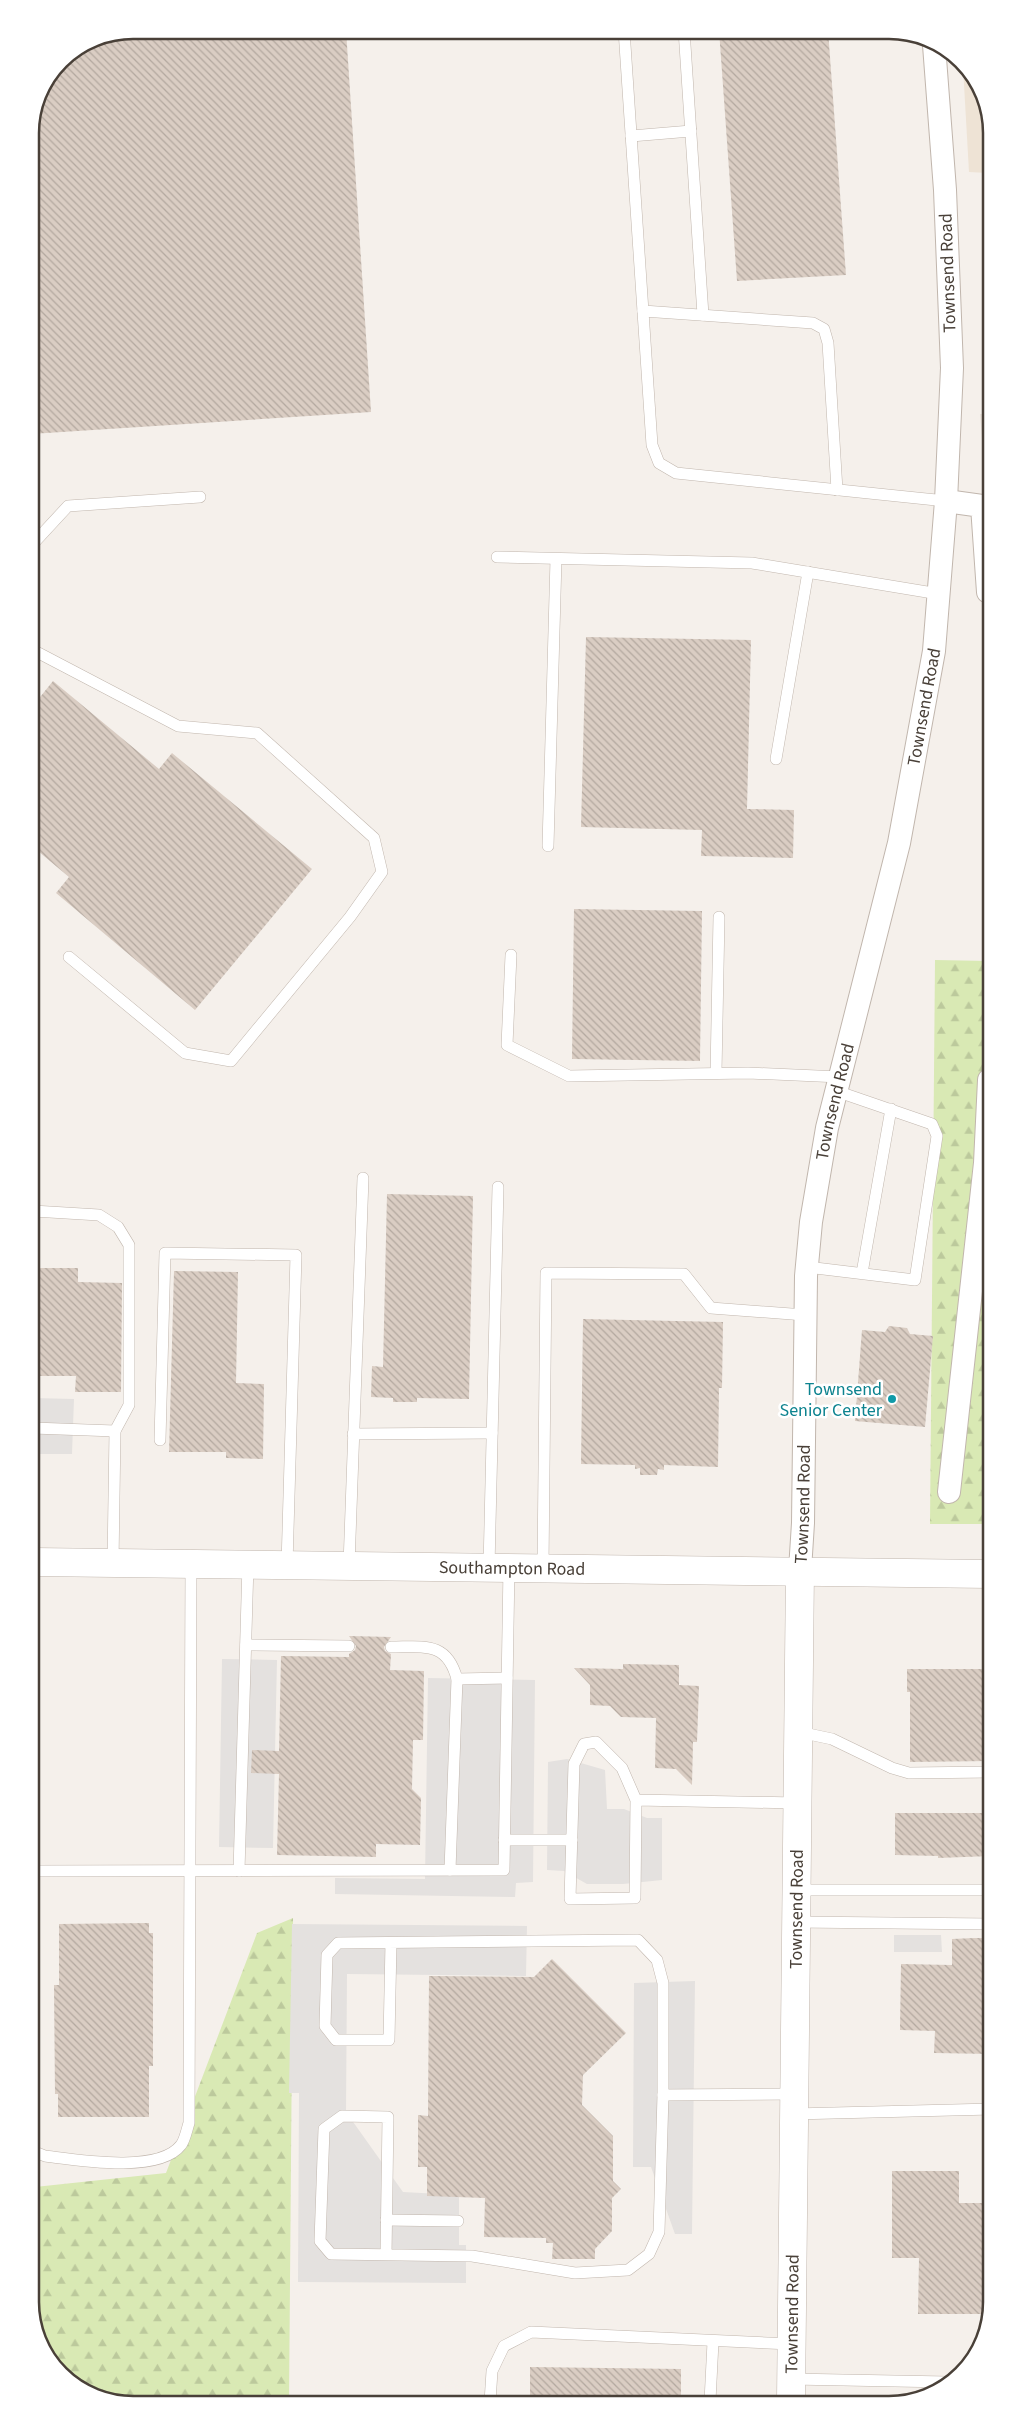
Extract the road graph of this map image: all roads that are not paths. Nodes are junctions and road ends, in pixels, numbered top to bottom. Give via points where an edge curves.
1 (625, 39) edge
2 (685, 39) edge
3 (934, 50) edge
4 (690, 131) junction
5 (631, 136) junction
6 (643, 310) junction
7 (703, 315) junction
8 (837, 490) junction
9 (200, 497) dead end
10 (946, 501) junction
11 (983, 507) edge
12 (39, 537) edge
13 (497, 557) dead end
14 (556, 559) junction
15 (808, 572) junction
16 (939, 594) junction
17 (39, 654) edge
18 (776, 758) dead end
19 (548, 846) dead end
20 (719, 916) dead end
21 (511, 955) dead end
22 (69, 957) dead end
23 (716, 1073) junction
24 (838, 1084) junction
25 (891, 1110) junction
26 (363, 1178) dead end
27 (498, 1188) dead end
28 (983, 1199) edge
29 (39, 1211) edge
30 (807, 1267) junction
31 (862, 1273) junction
32 (805, 1315) junction
33 (39, 1428) edge
34 (115, 1431) junction
35 (492, 1433) junction
36 (353, 1434) junction
37 (160, 1440) dead end
38 (949, 1492) dead end
39 (39, 1562) edge
40 (113, 1563) junction
41 (191, 1564) junction
42 (248, 1564) junction
43 (287, 1565) junction
44 (348, 1565) junction
45 (499, 1567) junction
46 (543, 1567) junction
47 (800, 1570) junction
48 (983, 1574) edge
49 (246, 1645) junction
50 (349, 1646) dead end
51 (391, 1647) dead end
52 (507, 1678) junction
53 (457, 1679) junction
54 (797, 1731) junction
55 (983, 1772) edge
56 (636, 1800) junction
57 (796, 1802) junction
58 (504, 1840) junction
59 (572, 1840) junction
60 (450, 1870) junction
61 (39, 1871) edge
62 (190, 1871) junction
63 (239, 1871) junction
64 (796, 1890) junction
65 (983, 1890) edge
66 (796, 1922) junction
67 (983, 1924) edge
68 (391, 1943) junction
69 (663, 2095) junction
70 (794, 2104) junction
71 (983, 2109) edge
72 (39, 2154) edge
73 (386, 2220) junction
74 (458, 2221) dead end
75 (386, 2255) junction
76 (713, 2342) junction
77 (791, 2344) junction
78 (937, 2383) edge
79 (791, 2390) edge
80 (490, 2396) edge
81 (710, 2396) edge

1 - 5 lane
2 - 4 lane
3 - 10 street, Townsend Road via 952,368
4 - 5 lane
4 - 7 lane
5 - 6 lane
6 - 7 lane
6 - 8 lane via 652,445 659,463 676,473
7 - 8 lane via 813,323 824,329 828,343
8 - 10 lane
9 - 12 lane via 68,506
10 - 11 street
10 - 16 street, Townsend Road
13 - 14 lane
14 - 15 lane via 752,563
14 - 19 lane
15 - 16 lane
15 - 18 lane
16 - 24 street, Townsend Road via 934,651 899,843
17 - 22 lane via 178,726 257,733 374,838 382,872 350,918 231,1061 185,1053
20 - 23 lane
21 - 23 lane via 507,1045 570,1076
23 - 24 lane via 748,1072
24 - 25 lane
24 - 30 street, Townsend Road via 811,1222
25 - 31 lane
25 - 31 lane via 932,1124 937,1136 915,1280
26 - 36 lane
27 - 35 lane
28 - 38 street
29 - 34 lane via 99,1215 118,1227 129,1245 129,1405
30 - 31 lane
30 - 32 street, Townsend Road
32 - 46 lane via 711,1308 684,1274 546,1273
32 - 47 street, Townsend Road
33 - 34 lane
34 - 40 lane
35 - 36 lane
35 - 45 lane
36 - 44 lane
37 - 43 lane via 165,1253 296,1255
39 - 40 street, Southampton Road
40 - 41 street, Southampton Road
41 - 42 street, Southampton Road
41 - 62 lane
42 - 43 street, Southampton Road
42 - 49 lane
43 - 44 street, Southampton Road
44 - 45 street, Southampton Road
45 - 46 street, Southampton Road
45 - 52 lane
46 - 47 street, Southampton Road
47 - 48 street, Southampton Road
47 - 54 street, Townsend Road
49 - 50 lane
49 - 63 lane
51 - 53 lane via 424,1647 440,1651 452,1662
52 - 53 lane
52 - 58 lane
53 - 60 lane
54 - 55 lane via 832,1739 909,1773
54 - 57 street, Townsend Road
56 - 57 lane
56 - 59 lane via 622,1768 596,1742 584,1744 574,1764
56 - 59 lane via 635,1898 570,1899
57 - 64 street, Townsend Road
58 - 59 lane
58 - 60 lane via 504,1870
60 - 63 lane
61 - 62 lane
62 - 63 lane
62 - 72 lane via 189,2123 181,2145 164,2157 124,2165
64 - 65 lane
64 - 66 street, Townsend Road
66 - 67 lane
66 - 70 street, Townsend Road
68 - 68 lane via 338,1943 327,1955 325,2026 336,2040 389,2040
68 - 69 lane via 638,1940 657,1960 663,1983
69 - 70 lane
69 - 75 lane via 659,2232 649,2254 628,2270 575,2273 472,2256
70 - 71 lane
70 - 77 street, Townsend Road
73 - 74 lane
73 - 75 lane
73 - 75 lane via 388,2117 342,2116 324,2129 320,2241 331,2254
76 - 77 lane
76 - 80 lane via 532,2332 504,2346 492,2371
76 - 81 lane
77 - 79 street, Townsend Road
78 - 79 lane

